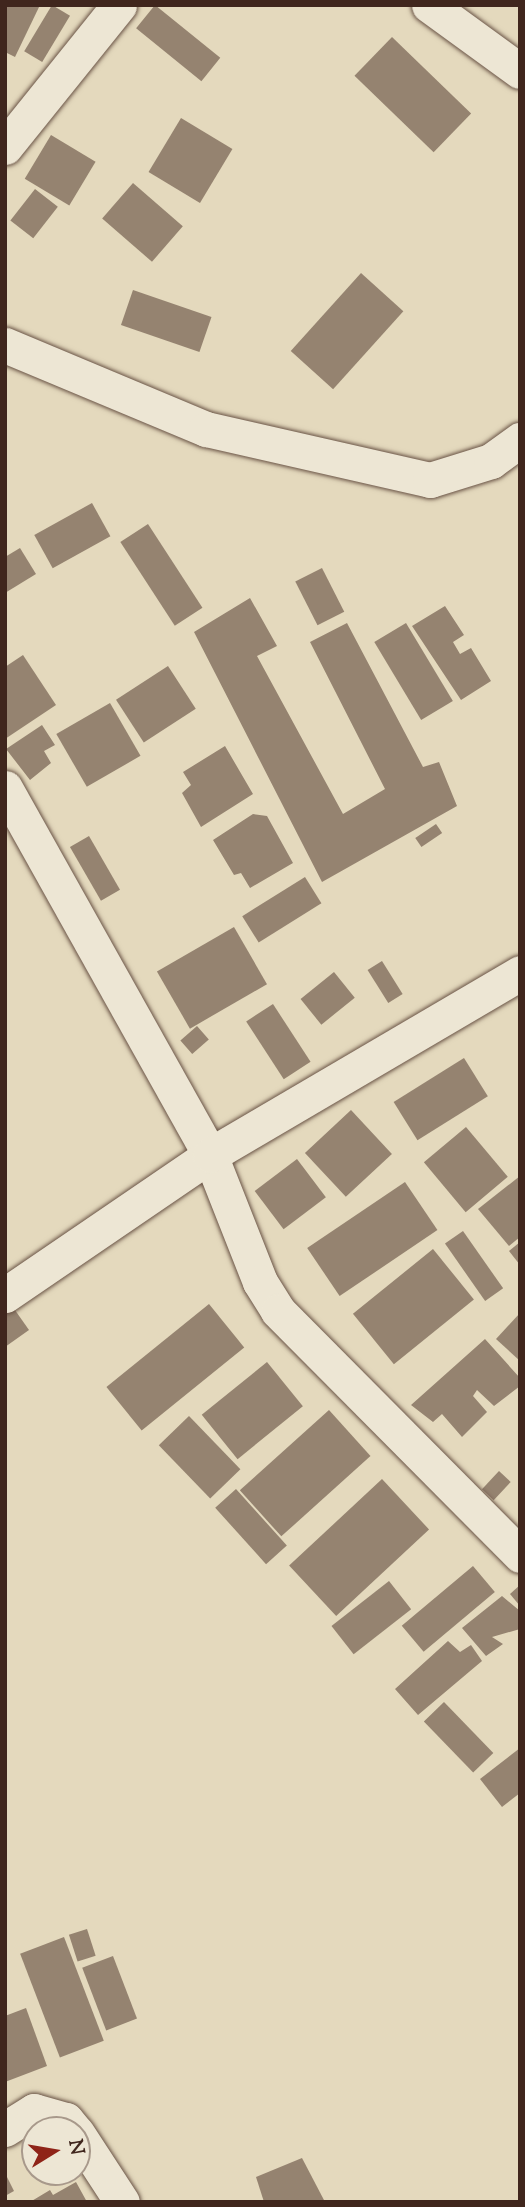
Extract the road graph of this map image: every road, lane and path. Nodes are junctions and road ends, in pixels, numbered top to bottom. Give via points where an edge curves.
1 (119, 5) edge
2 (429, 5) edge
3 (520, 71) edge
4 (5, 147) edge
5 (5, 345) edge
6 (520, 440) edge
7 (5, 788) edge
8 (516, 981) edge
9 (210, 1155) junction
10 (5, 1295) edge
11 (520, 1555) edge
12 (26, 2116) edge
13 (52, 2116) edge
14 (21, 2119) edge
15 (5, 2129) edge
16 (91, 2155) edge
17 (122, 2202) edge

1 - 4 street
2 - 3 street
5 - 6 street via 206,429 430,480 491,461
7 - 9 street
8 - 9 street
9 - 10 street
9 - 11 street via 260,1282 278,1311
12 - 13 street via 34,2111
14 - 15 street
16 - 17 street

